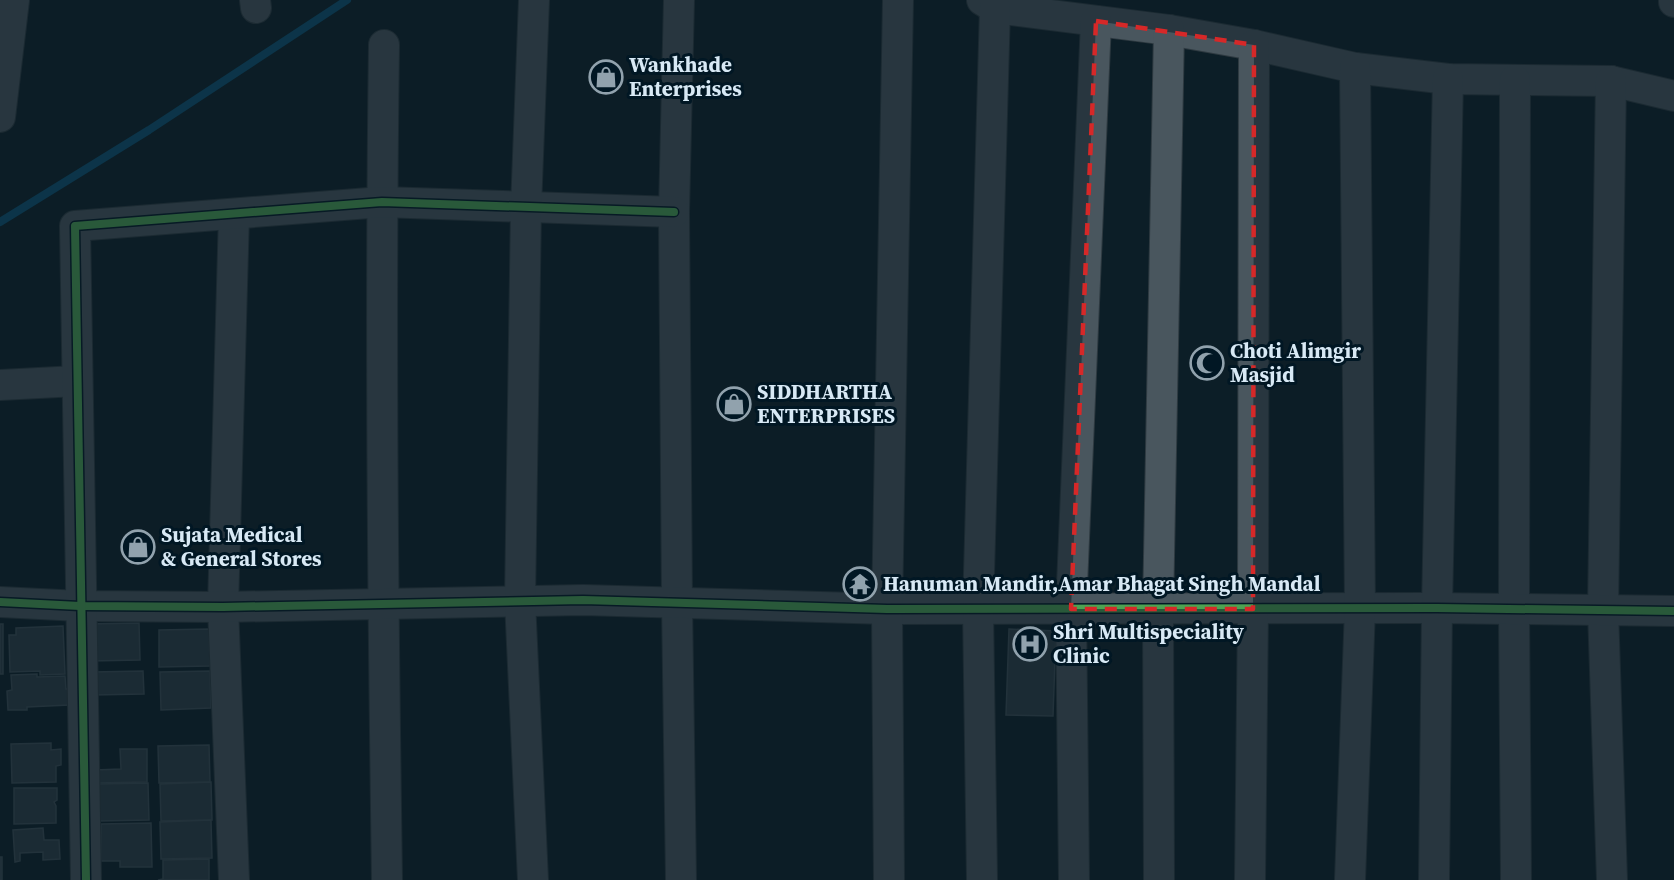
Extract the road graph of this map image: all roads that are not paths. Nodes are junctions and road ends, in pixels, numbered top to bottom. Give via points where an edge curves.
1 (14, 0) edge
2 (534, 0) edge
3 (679, 0) edge
4 (898, 0) edge
5 (989, 4) edge
6 (1096, 21) junction
7 (1169, 30) junction
8 (384, 45) dead end
9 (1254, 45) junction
10 (1355, 68) junction
11 (1448, 79) junction
12 (1515, 80) junction
13 (1611, 81) junction
14 (1674, 96) edge
15 (0, 117) edge
16 (381, 202) junction
17 (526, 207) junction
18 (674, 212) junction
19 (234, 214) junction
20 (77, 381) junction
21 (0, 385) edge
22 (520, 601) junction
23 (0, 602) edge
24 (677, 603) junction
25 (383, 604) junction
26 (80, 606) junction
27 (223, 607) junction
28 (1360, 608) junction
29 (1437, 608) junction
30 (886, 609) junction
31 (978, 609) junction
32 (1071, 609) junction
33 (1158, 609) junction
34 (1254, 609) junction
35 (1514, 609) junction
36 (1603, 610) junction
37 (1674, 611) edge
38 (86, 880) edge
39 (234, 880) edge
40 (387, 880) edge
41 (533, 880) edge
42 (681, 880) edge
43 (889, 880) edge
44 (982, 880) edge
45 (1074, 880) edge
46 (1159, 880) edge
47 (1250, 880) edge
48 (1350, 880) edge
49 (1434, 880) edge
50 (1516, 880) edge
51 (1612, 880) edge

1 - 15 street
2 - 17 street
3 - 18 street
4 - 30 street
5 - 6 street
5 - 31 street
6 - 7 street
6 - 32 street
7 - 9 street
7 - 33 street
8 - 16 street
9 - 10 street
9 - 34 street
10 - 11 street
10 - 28 street
11 - 12 street
11 - 29 street
12 - 13 street
12 - 35 street
13 - 14 street
13 - 36 street
16 - 17 street
16 - 19 street
16 - 25 street
17 - 18 street
17 - 22 street
18 - 24 street
19 - 20 street via 75,226
19 - 27 street
20 - 21 street
20 - 26 street
22 - 24 street
22 - 25 street
22 - 41 street
23 - 26 street
24 - 30 street
24 - 42 street
25 - 27 street
25 - 40 street
26 - 27 street
26 - 38 street
27 - 39 street
28 - 29 street
28 - 34 street
28 - 48 street
29 - 35 street
29 - 49 street
30 - 31 street
30 - 43 street
31 - 32 street
31 - 44 street
32 - 33 street
32 - 45 street
33 - 34 street
33 - 46 street
34 - 47 street
35 - 36 street
35 - 50 street
36 - 37 street
36 - 51 street

